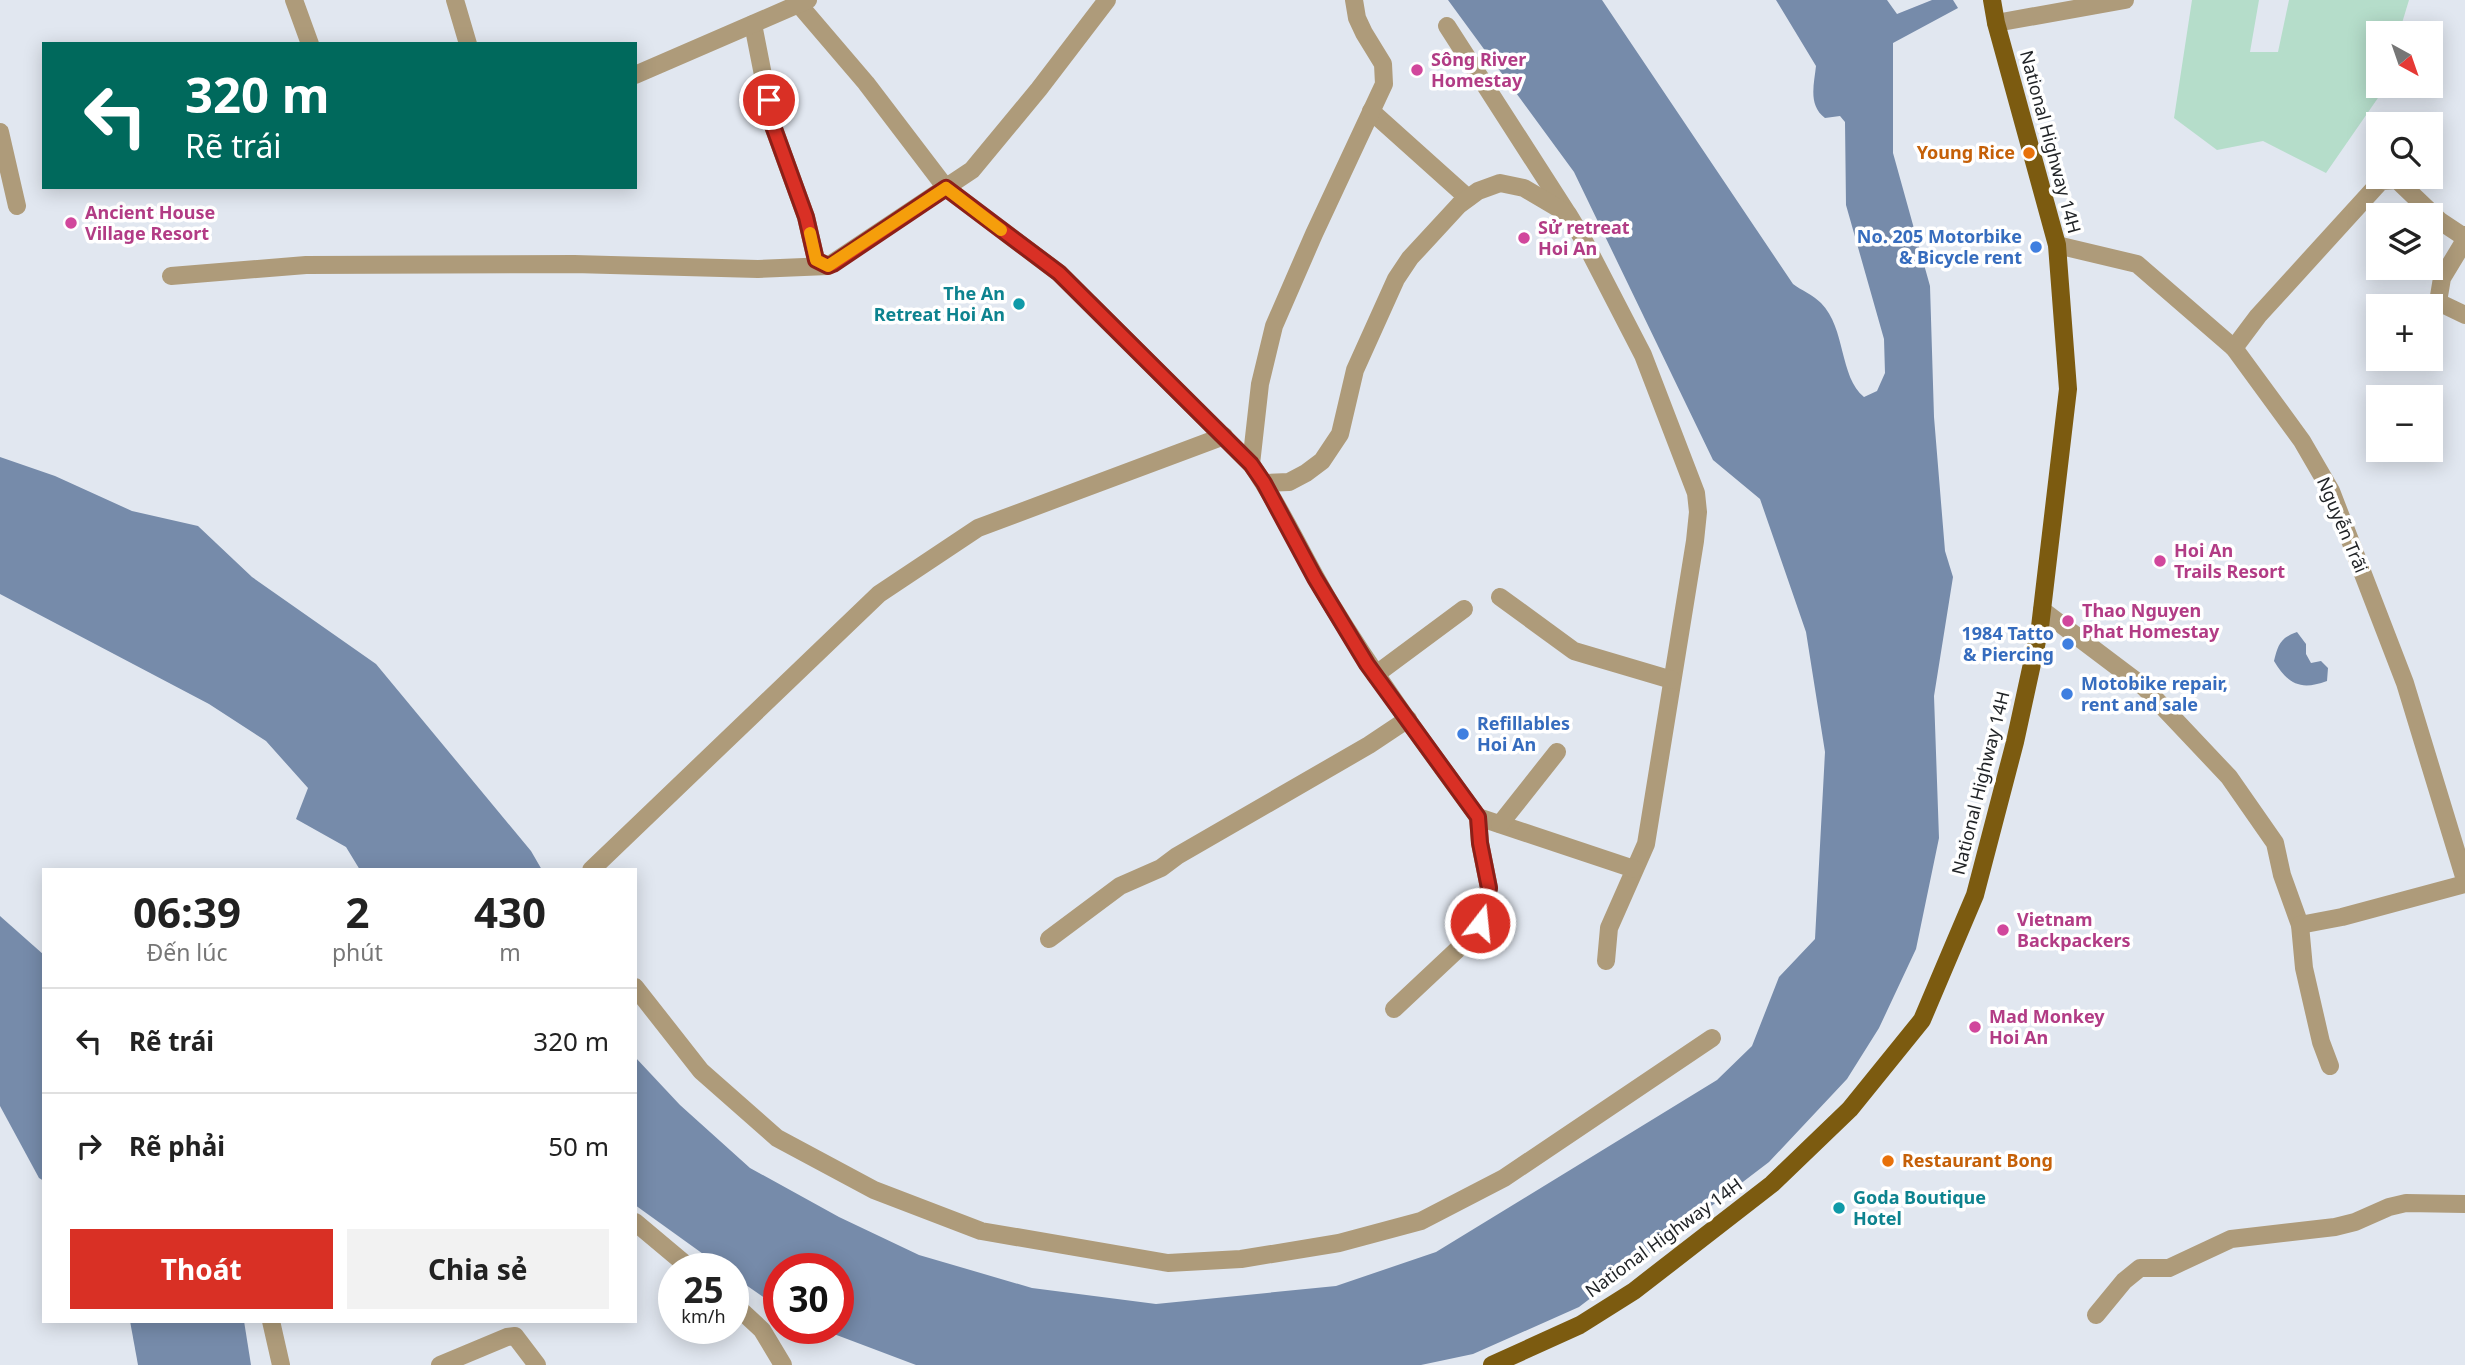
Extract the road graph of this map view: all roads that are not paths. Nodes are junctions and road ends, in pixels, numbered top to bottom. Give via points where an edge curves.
1 (293, 0) edge
2 (455, 0) edge
3 (1107, 0) edge
4 (1354, 0) edge
5 (1992, 0) edge
6 (2125, 0) edge
7 (801, 2) edge
8 (1996, 23) junction
9 (753, 24) junction
10 (1447, 26) dead end
11 (309, 42) edge
12 (467, 42) edge
13 (637, 74) edge
14 (1371, 111) junction
15 (0, 132) edge
16 (946, 188) junction
17 (1468, 198) junction
18 (17, 206) dead end
19 (1568, 214) junction
20 (2465, 237) edge
21 (2057, 245) junction
22 (824, 265) junction
23 (171, 276) dead end
24 (2465, 315) edge
25 (2234, 348) junction
26 (1223, 436) junction
27 (1251, 464) junction
28 (1264, 483) junction
29 (1500, 597) dead end
30 (1464, 609) dead end
31 (2042, 610) junction
32 (1375, 675) junction
33 (1672, 680) junction
34 (1408, 719) junction
35 (1557, 752) dead end
36 (1478, 817) junction
37 (1500, 824) junction
38 (593, 868) edge
39 (1634, 869) junction
40 (2465, 882) edge
41 (2300, 925) junction
42 (1049, 939) dead end
43 (1605, 961) dead end
44 (637, 990) edge
45 (1394, 1009) dead end
46 (1712, 1038) dead end
47 (2330, 1066) dead end
48 (2465, 1204) edge
49 (637, 1224) edge
50 (672, 1253) edge
51 (2096, 1315) dead end
52 (749, 1318) edge
53 (271, 1323) edge
54 (281, 1365) edge
55 (440, 1365) edge
56 (537, 1365) edge
57 (783, 1365) edge
58 (1492, 1365) edge

1 - 11 street
2 - 12 street
3 - 16 street via 972,170
4 - 14 street via 1357,18 1383,64 1384,84
5 - 8 main road, National Highway 14H
6 - 8 street
7 - 9 street
7 - 16 street
8 - 21 main road, National Highway 14H
9 - 13 street
9 - 22 street via 773,126 806,217 816,260
10 - 19 street
14 - 17 street
14 - 27 street via 1274,326
15 - 18 street
16 - 22 street via 833,264
16 - 26 street via 1059,273
17 - 19 street via 1500,183 1524,188
17 - 28 street via 1396,279 1355,370 1340,435 1322,461 1289,482
19 - 33 street via 1643,355 1696,493 1695,541
20 - 24 street via 2442,278 2438,302
20 - 25 street via 2440,221 2397,180 2381,181
21 - 25 street, Nguyễn Trãi via 2137,264
21 - 31 main road, National Highway 14H via 2068,389
22 - 23 street via 758,269 306,265
25 - 40 street, Nguyễn Trãi via 2302,441 2331,491 2405,683
26 - 27 street
26 - 38 street via 978,528 879,594
27 - 28 street
28 - 32 street
29 - 33 street via 1574,651
30 - 32 street
31 - 41 street via 2144,687 2229,777 2275,843
31 - 58 main road, National Highway 14H via 2015,742 1975,895 1922,1020 1850,1109 1772,1184 1634,1291 1580,1325
32 - 34 street
33 - 39 street via 1646,844
34 - 36 street
34 - 42 street via 1161,868 1130,880
35 - 37 street
36 - 37 street
36 - 45 street via 1489,888 1480,923
37 - 39 street
39 - 43 street via 1609,928
40 - 41 street
41 - 47 street via 2304,968
44 - 46 street via 701,1071 778,1138 874,1190 981,1231 1168,1263 1241,1259 1315,1247 1421,1221 1504,1178
48 - 51 street via 2406,1203 2335,1227 2231,1239 2169,1268 2140,1268
49 - 50 street
52 - 57 street
53 - 54 street
55 - 56 street via 515,1336

